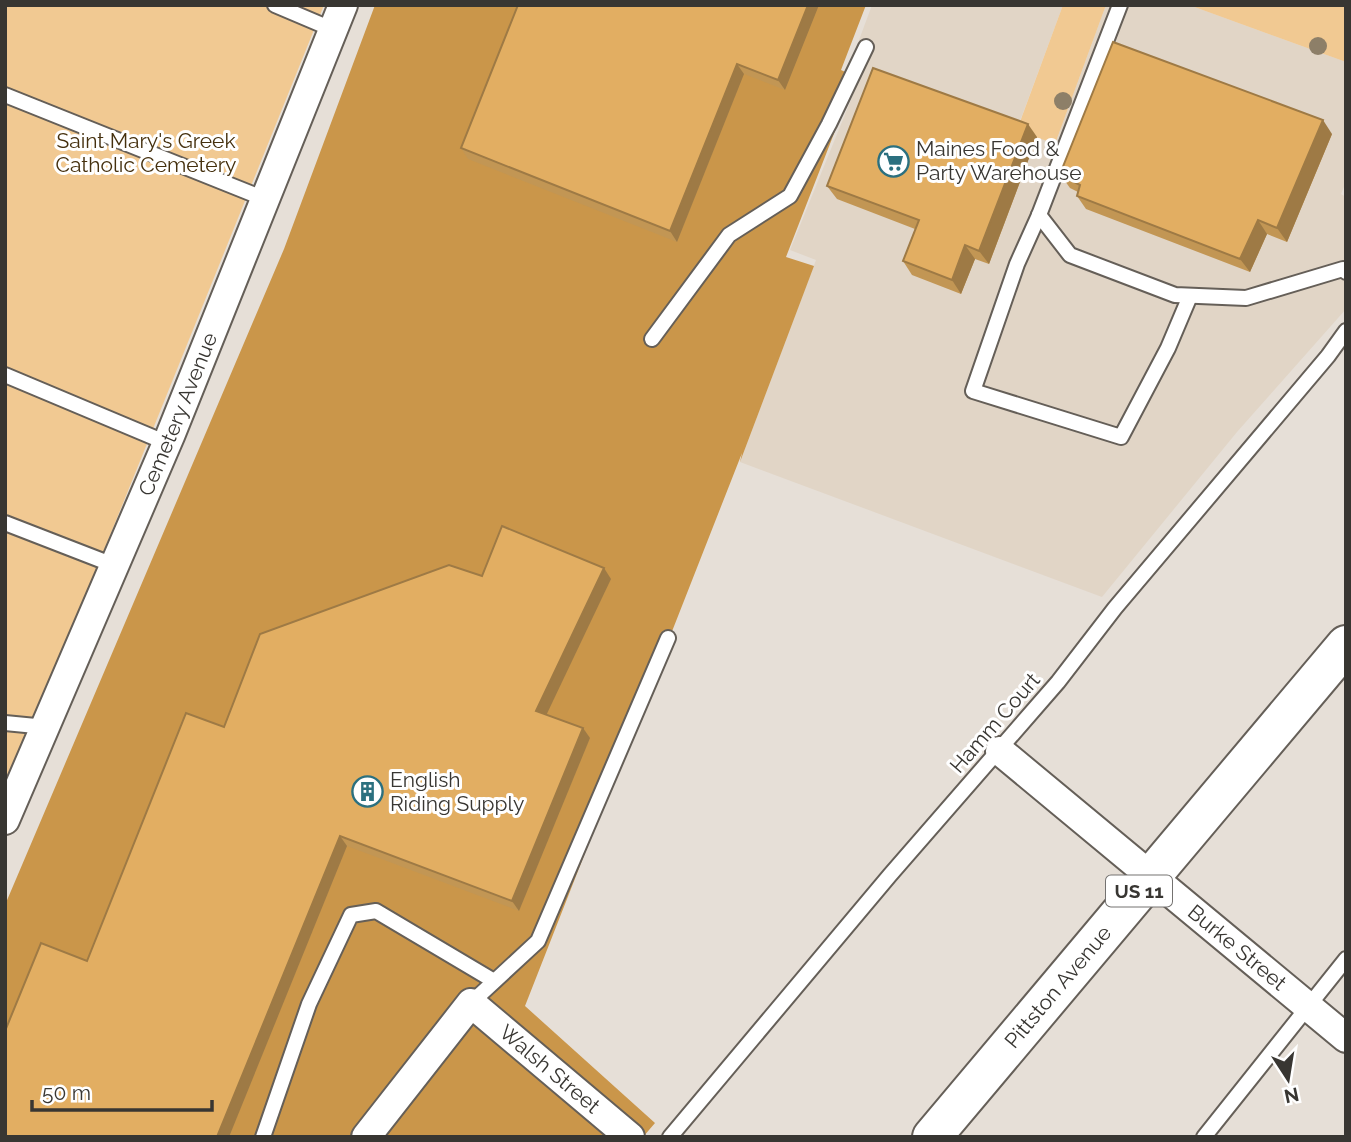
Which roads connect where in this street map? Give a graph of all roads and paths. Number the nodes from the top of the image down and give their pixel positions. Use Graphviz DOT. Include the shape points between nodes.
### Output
graph roads {
  1 [pos="275,5"];
  2 [pos="1120,5"];
  3 [pos="339,18"];
  4 [pos="866,47"];
  5 [pos="5,95"];
  6 [pos="265,199"];
  7 [pos="1039,215"];
  8 [pos="1346,272"];
  9 [pos="1190,296"];
  10 [pos="1346,331"];
  11 [pos="652,339"];
  12 [pos="5,375"];
  13 [pos="167,443"];
  14 [pos="5,523"];
  15 [pos="116,566"];
  16 [pos="668,638"];
  17 [pos="1346,645"];
  18 [pos="5,723"];
  19 [pos="46,727"];
  20 [pos="1000,751"];
  21 [pos="5,820"];
  22 [pos="1151,877"];
  23 [pos="1346,959"];
  24 [pos="494,981"];
  25 [pos="471,1003"];
  26 [pos="1306,1006"];
  27 [pos="1346,1038"];
  28 [pos="263,1137"];
  29 [pos="366,1137"];
  30 [pos="630,1137"];
  31 [pos="670,1137"];
  32 [pos="932,1137"];
  33 [pos="1204,1137"];
  1 -- 3 [label="lane"];
  2 -- 7 [label="lane"];
  3 -- 6 [label="street, Cemetery Avenue"];
  4 -- 11 [label="lane" via="790,196 729,235"];
  5 -- 6 [label="lane"];
  6 -- 13 [label="street, Cemetery Avenue"];
  7 -- 9 [label="lane" via="1070,255 1175,295"];
  7 -- 9 [label="lane" via="973,391 1121,437"];
  8 -- 9 [label="lane" via="1343,269 1246,298"];
  10 -- 20 [label="lane, Hamm Court"];
  12 -- 13 [label="lane"];
  13 -- 15 [label="street, Cemetery Avenue"];
  14 -- 15 [label="lane"];
  15 -- 19 [label="street, Cemetery Avenue"];
  16 -- 24 [label="lane" via="538,941"];
  17 -- 22 [label="main road, Pittston Avenue / US 11"];
  18 -- 19 [label="lane"];
  19 -- 21 [label="street, Cemetery Avenue"];
  20 -- 22 [label="street, Burke Street"];
  20 -- 31 [label="lane, Hamm Court"];
  22 -- 26 [label="street, Burke Street"];
  22 -- 32 [label="main road, Pittston Avenue / US 11"];
  23 -- 26 [label="lane"];
  24 -- 25 [label="lane"];
  24 -- 28 [label="lane" via="376,911 351,915 309,1004"];
  25 -- 29 [label="street"];
  25 -- 30 [label="street, Walsh Street"];
  26 -- 27 [label="street, Burke Street"];
  26 -- 33 [label="lane"];
}
